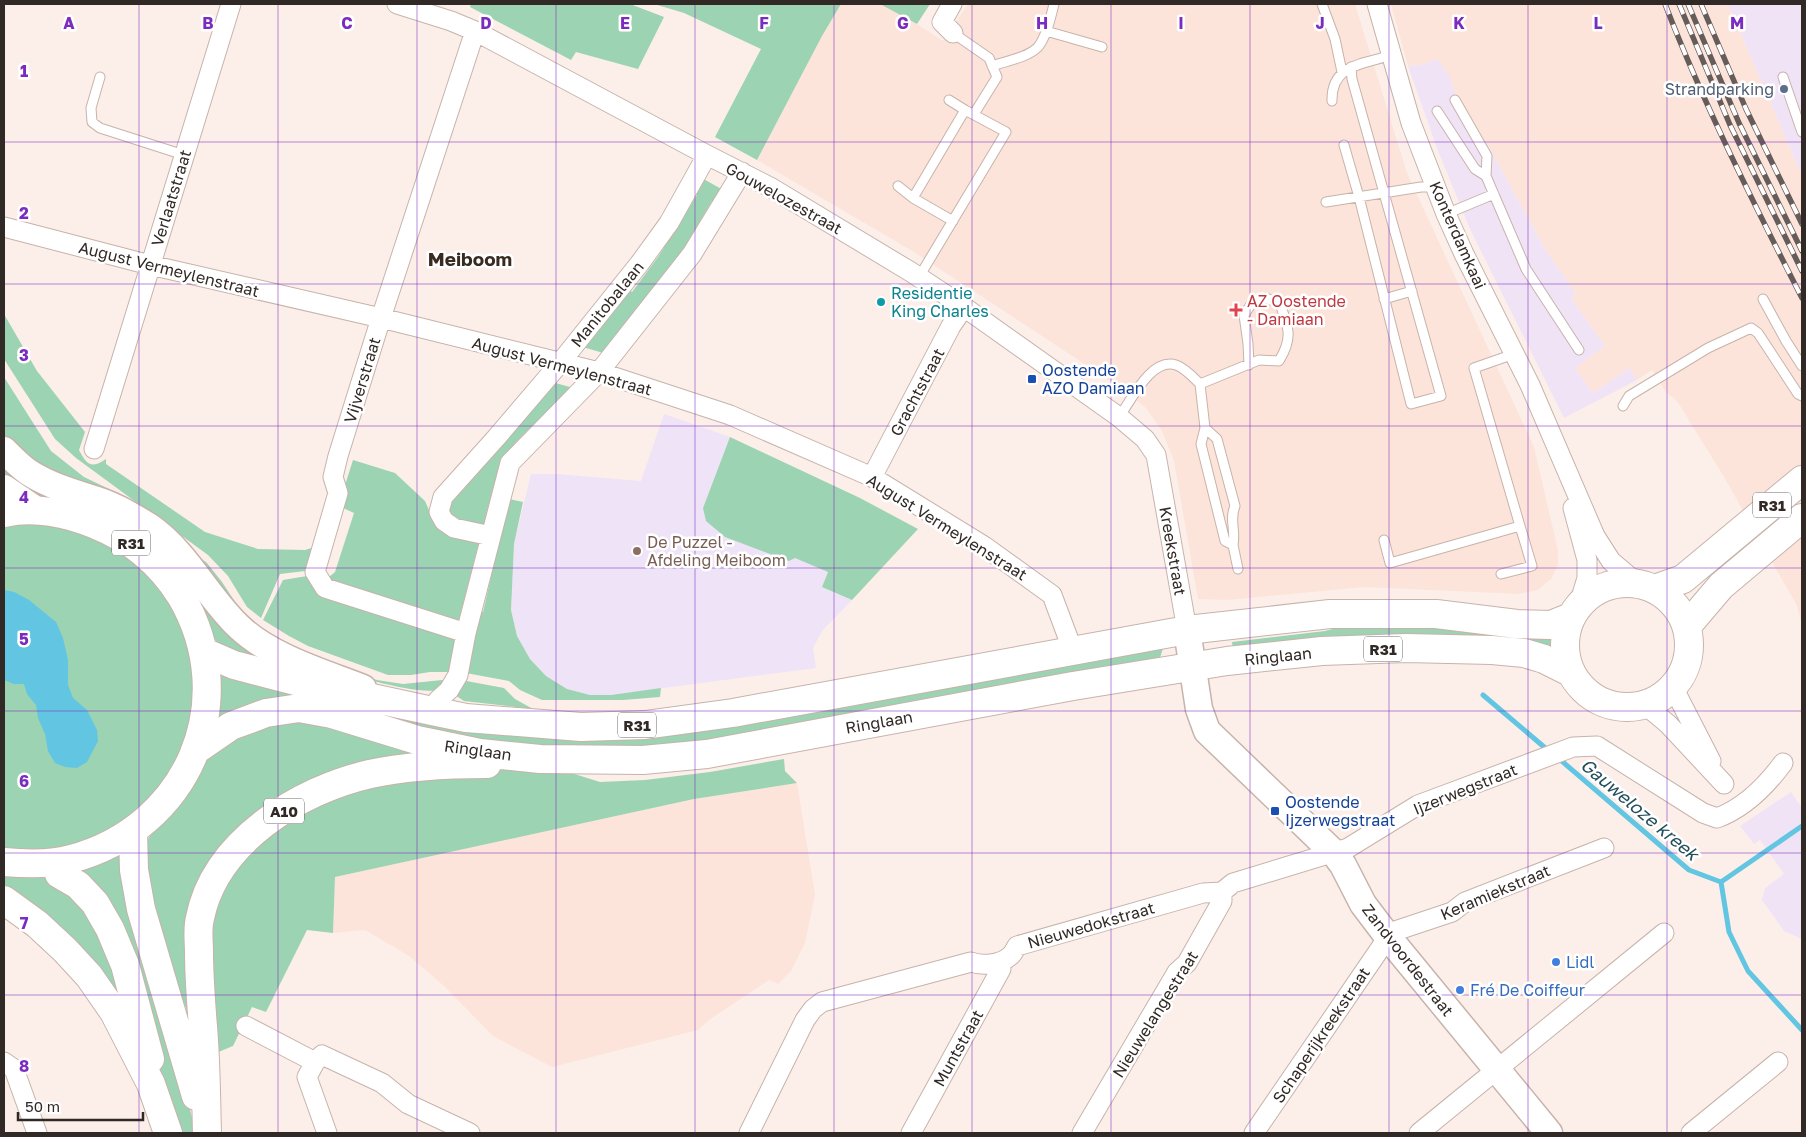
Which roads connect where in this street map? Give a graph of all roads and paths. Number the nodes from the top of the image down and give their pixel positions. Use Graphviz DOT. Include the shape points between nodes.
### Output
graph roads {
  1 [pos="231,4"];
  2 [pos="397,4"];
  3 [pos="952,4"];
  4 [pos="1054,4"];
  5 [pos="1322,4"];
  6 [pos="1377,4"];
  7 [pos="475,31"];
  8 [pos="1046,31"];
  9 [pos="953,33"];
  10 [pos="1102,47"];
  11 [pos="1392,55"];
  12 [pos="992,66"];
  13 [pos="1351,67"];
  14 [pos="1342,72"];
  15 [pos="100,77"];
  16 [pos="1783,78"];
  17 [pos="949,100"];
  18 [pos="1455,100"];
  19 [pos="1332,101"];
  20 [pos="965,110"];
  21 [pos="1437,111"];
  22 [pos="974,114"];
  23 [pos="1802,132"];
  24 [pos="1344,145"];
  25 [pos="184,155"];
  26 [pos="707,155"];
  27 [pos="742,172"];
  28 [pos="1486,176"];
  29 [pos="898,186"];
  30 [pos="1435,187"];
  31 [pos="1383,193"];
  32 [pos="1494,194"];
  33 [pos="1359,197"];
  34 [pos="913,198"];
  35 [pos="1326,202"];
  36 [pos="1446,214"];
  37 [pos="953,221"];
  38 [pos="4,227"];
  39 [pos="150,265"];
  40 [pos="919,277"];
  41 [pos="1412,291"];
  42 [pos="1384,299"];
  43 [pos="1763,299"];
  44 [pos="964,308"];
  45 [pos="381,318"];
  46 [pos="1579,350"];
  47 [pos="1514,354"];
  48 [pos="560,363"];
  49 [pos="1249,364"];
  50 [pos="1802,366"];
  51 [pos="599,372"];
  52 [pos="1200,384"];
  53 [pos="1802,396"];
  54 [pos="1623,406"];
  55 [pos="1120,418"];
  56 [pos="1205,428"];
  57 [pos="1145,439"];
  58 [pos="94,449"];
  59 [pos="4,450"];
  60 [pos="1562,458"];
  61 [pos="872,477"];
  62 [pos="1802,480"];
  63 [pos="4,488"];
  64 [pos="38,511"];
  65 [pos="4,513"];
  66 [pos="1231,515"];
  67 [pos="1219,516"];
  68 [pos="1802,518"];
  69 [pos="1520,526"];
  70 [pos="491,536"];
  71 [pos="1384,540"];
  72 [pos="1233,545"];
  73 [pos="1238,569"];
  74 [pos="1501,574"];
  75 [pos="1646,587"];
  76 [pos="1574,613"];
  77 [pos="1687,626"];
  78 [pos="1187,630"];
  79 [pos="466,633"];
  80 [pos="1073,651"];
  81 [pos="204,652"];
  82 [pos="1192,667"];
  83 [pos="1570,672"];
  84 [pos="1673,687"];
  85 [pos="395,703"];
  86 [pos="1645,705"];
  87 [pos="432,712"];
  88 [pos="196,750"];
  89 [pos="540,759"];
  90 [pos="1783,763"];
  91 [pos="133,832"];
  92 [pos="1604,848"];
  93 [pos="1334,853"];
  94 [pos="4,862"];
  95 [pos="47,869"];
  96 [pos="1222,892"];
  97 [pos="4,900"];
  98 [pos="1664,933"];
  99 [pos="1388,937"];
  100 [pos="999,962"];
  101 [pos="246,1026"];
  102 [pos="4,1062"];
  103 [pos="315,1062"];
  104 [pos="1778,1062"];
  105 [pos="1496,1070"];
  106 [pos="151,1084"];
  107 [pos="37,1133"];
  108 [pos="168,1133"];
  109 [pos="207,1133"];
  110 [pos="327,1133"];
  111 [pos="470,1133"];
  112 [pos="749,1133"];
  113 [pos="911,1133"];
  114 [pos="1082,1133"];
  115 [pos="1254,1133"];
  116 [pos="1419,1133"];
  117 [pos="1549,1133"];
  118 [pos="1691,1133"];
  1 -- 25 [label="street, Verlaatstraat"];
  2 -- 7 [label="street, Gouwelozestraat"];
  3 -- 9 [label="street" via="942,22"];
  4 -- 8 [label="lane"];
  5 -- 14 [label="lane" via="1335,39"];
  6 -- 11 [label="street, Konterdamkaai"];
  7 -- 26 [label="street, Gouwelozestraat"];
  7 -- 45 [label="street, Vijverstraat"];
  8 -- 10 [label="lane"];
  8 -- 12 [label="lane" via="1037,48"];
  9 -- 12 [label="lane" via="989,58"];
  11 -- 13 [label="lane"];
  11 -- 30 [label="street, Konterdamkaai" via="1411,123"];
  12 -- 22 [label="lane" via="997,78"];
  13 -- 14 [label="lane"];
  13 -- 31 [label="lane"];
  14 -- 19 [label="lane" via="1333,85"];
  15 -- 25 [label="lane" via="91,108 92,122 108,131"];
  16 -- 23 [label="lane"];
  17 -- 20 [label="lane"];
  18 -- 28 [label="lane" via="1487,156"];
  20 -- 22 [label="lane"];
  20 -- 34 [label="lane"];
  21 -- 28 [label="lane" via="1475,169"];
  22 -- 37 [label="lane" via="1006,132"];
  24 -- 33 [label="lane"];
  25 -- 39 [label="street, Verlaatstraat"];
  26 -- 27 [label="street, Gouwelozestraat"];
  26 -- 48 [label="street, Manitobalaan" via="663,231"];
  27 -- 40 [label="street, Gouwelozestraat"];
  27 -- 51 [label="street" via="692,254"];
  28 -- 32 [label="lane"];
  29 -- 34 [label="lane"];
  30 -- 31 [label="lane"];
  30 -- 36 [label="street, Konterdamkaai"];
  31 -- 33 [label="lane"];
  31 -- 41 [label="lane"];
  32 -- 36 [label="lane"];
  32 -- 46 [label="lane" via="1526,269"];
  33 -- 35 [label="lane"];
  33 -- 42 [label="lane"];
  34 -- 37 [label="lane"];
  36 -- 47 [label="street, Konterdamkaai"];
  37 -- 40 [label="lane"];
  38 -- 39 [label="street, August Vermeylenstraat"];
  39 -- 45 [label="street, August Vermeylenstraat"];
  39 -- 58 [label="street, Verlaatstraat"];
  40 -- 44 [label="street, Gouwelozestraat"];
  41 -- 42 [label="lane"];
  41 -- 42 [label="lane" via="1441,396 1411,404"];
  43 -- 50 [label="lane"];
  44 -- 55 [label="street, Gouwelozestraat"];
  44 -- 61 [label="street, Grachtstraat" via="951,326"];
  45 -- 48 [label="street, August Vermeylenstraat"];
  45 -- 79 [label="street, Vijverstraat" via="333,477 338,492 315,572 326,588"];
  47 -- 60 [label="street, Konterdamkaai"];
  47 -- 69 [label="lane" via="1474,368"];
  48 -- 51 [label="street, August Vermeylenstraat"];
  48 -- 70 [label="street, Manitobalaan" via="443,497 439,512 444,521 454,528"];
  49 -- 49 [label="lane" via="1259,360 1278,361 1286,348 1289,329 1280,304 1266,298 1252,302 1244,315"];
  49 -- 52 [label="lane"];
  51 -- 61 [label="street, August Vermeylenstraat" via="730,415"];
  51 -- 70 [label="street" via="510,463"];
  52 -- 55 [label="lane" via="1176,365 1163,364 1144,381"];
  52 -- 56 [label="lane"];
  53 -- 54 [label="lane" via="1751,328 1695,355 1629,396"];
  55 -- 57 [label="street, Gouwelozestraat"];
  56 -- 66 [label="lane" via="1217,439 1235,506"];
  56 -- 67 [label="lane" via="1201,444"];
  57 -- 78 [label="street, Kreekstraat" via="1156,455"];
  59 -- 85 [label="main road" via="32,474 105,503 151,528 171,545 238,626 267,647"];
  60 -- 75 [label="street, Konterdamkaai" via="1595,536 1611,561"];
  60 -- 76 [label="street, Konterdamkaai" via="1587,560 1587,578"];
  61 -- 80 [label="street, August Vermeylenstraat" via="984,546 1052,595"];
  62 -- 75 [label="main road, R31" via="1683,579"];
  63 -- 64 [label="main road"];
  64 -- 65 [label="main road, R31"];
  64 -- 81 [label="main road, R31" via="77,517 113,531 145,553 172,582 192,615"];
  66 -- 67 [label="lane"];
  66 -- 72 [label="lane" via="1235,534"];
  67 -- 72 [label="lane" via="1225,541"];
  68 -- 77 [label="main road, R31" via="1720,586"];
  69 -- 71 [label="lane" via="1390,563"];
  69 -- 74 [label="lane" via="1532,566"];
  70 -- 79 [label="street"];
  72 -- 73 [label="lane"];
  75 -- 76 [label="main road, R31" via="1622,582 1605,587 1590,596"];
  75 -- 77 [label="main road, R31" via="1670,598"];
  76 -- 78 [label="main road, Ringlaan / R31" via="1551,625 1436,614 1330,614"];
  76 -- 83 [label="main road" via="1566,634"];
  77 -- 84 [label="main road, R31" via="1690,648 1685,668"];
  78 -- 80 [label="main road, Ringlaan / R31"];
  78 -- 82 [label="main road, Kreekstraat"];
  79 -- 87 [label="street" via="458,676"];
  80 -- 87 [label="main road, Ringlaan / R31" via="733,713 645,725 582,728 474,719"];
  81 -- 85 [label="main road, Ringlaan / R31" via="243,667"];
  81 -- 88 [label="main road, R31" via="205,718"];
  82 -- 83 [label="main road, Ringlaan / R31" via="1322,651 1425,649 1524,653"];
  82 -- 89 [label="main road, Ringlaan / R31" via="707,754 643,760"];
  82 -- 93 [label="main road, Zandvoordestraat" via="1199,709 1207,731"];
  83 -- 86 [label="main road, R31" via="1583,689 1601,702 1616,706"];
  84 -- 86 [label="main road, R31" via="1654,703"];
  84 -- 86 [label="street" via="1724,784 1668,724"];
  85 -- 87 [label="main road, Ringlaan / R31"];
  88 -- 89 [label="main road, Ringlaan / R31" via="231,726 266,713 299,708 332,714 417,740 480,753"];
  88 -- 91 [label="main road, R31" via="181,781 159,809"];
  89 -- 109 [label="main road, A10" via="523,764 400,769 342,782 278,814 236,847 215,877 199,920"];
  90 -- 93 [label="street, Ijzerwegstraat" via="1751,798 1717,818 1703,813 1596,746 1573,747 1418,805 1348,848"];
  91 -- 95 [label="main road, R31" via="103,849"];
  91 -- 109 [label="main road, A10" via="134,870 141,909"];
  92 -- 99 [label="street, Keramiekstraat" via="1465,902 1452,912"];
  93 -- 96 [label="street, Nieuwedokstraat" via="1233,883"];
  93 -- 99 [label="main road, Zandvoordestraat" via="1344,865 1363,904"];
  94 -- 95 [label="main road, R31"];
  95 -- 106 [label="main road" via="78,885 95,903 110,930 125,965 149,1057"];
  96 -- 100 [label="street, Nieuwedokstraat" via="1204,893 1018,946 1010,957"];
  96 -- 114 [label="street, Nieuwelangestraat" via="1222,901 1187,963 1177,972"];
  97 -- 106 [label="main road" via="37,924 89,976 114,1012"];
  98 -- 105 [label="street"];
  99 -- 105 [label="main road, Zandvoordestraat"];
  99 -- 115 [label="street, Schaperijkreekstraat"];
  100 -- 112 [label="street" via="980,966 971,962 822,1002 805,1020"];
  100 -- 113 [label="street, Muntstraat" via="1001,969"];
  101 -- 103 [label="street"];
  102 -- 107 [label="street" via="14,1069"];
  103 -- 110 [label="street" via="307,1077"];
  103 -- 111 [label="street" via="322,1055 382,1083 408,1104"];
  104 -- 118 [label="street"];
  105 -- 116 [label="street"];
  105 -- 117 [label="main road, Zandvoordestraat"];
  106 -- 108 [label="main road"];
}
